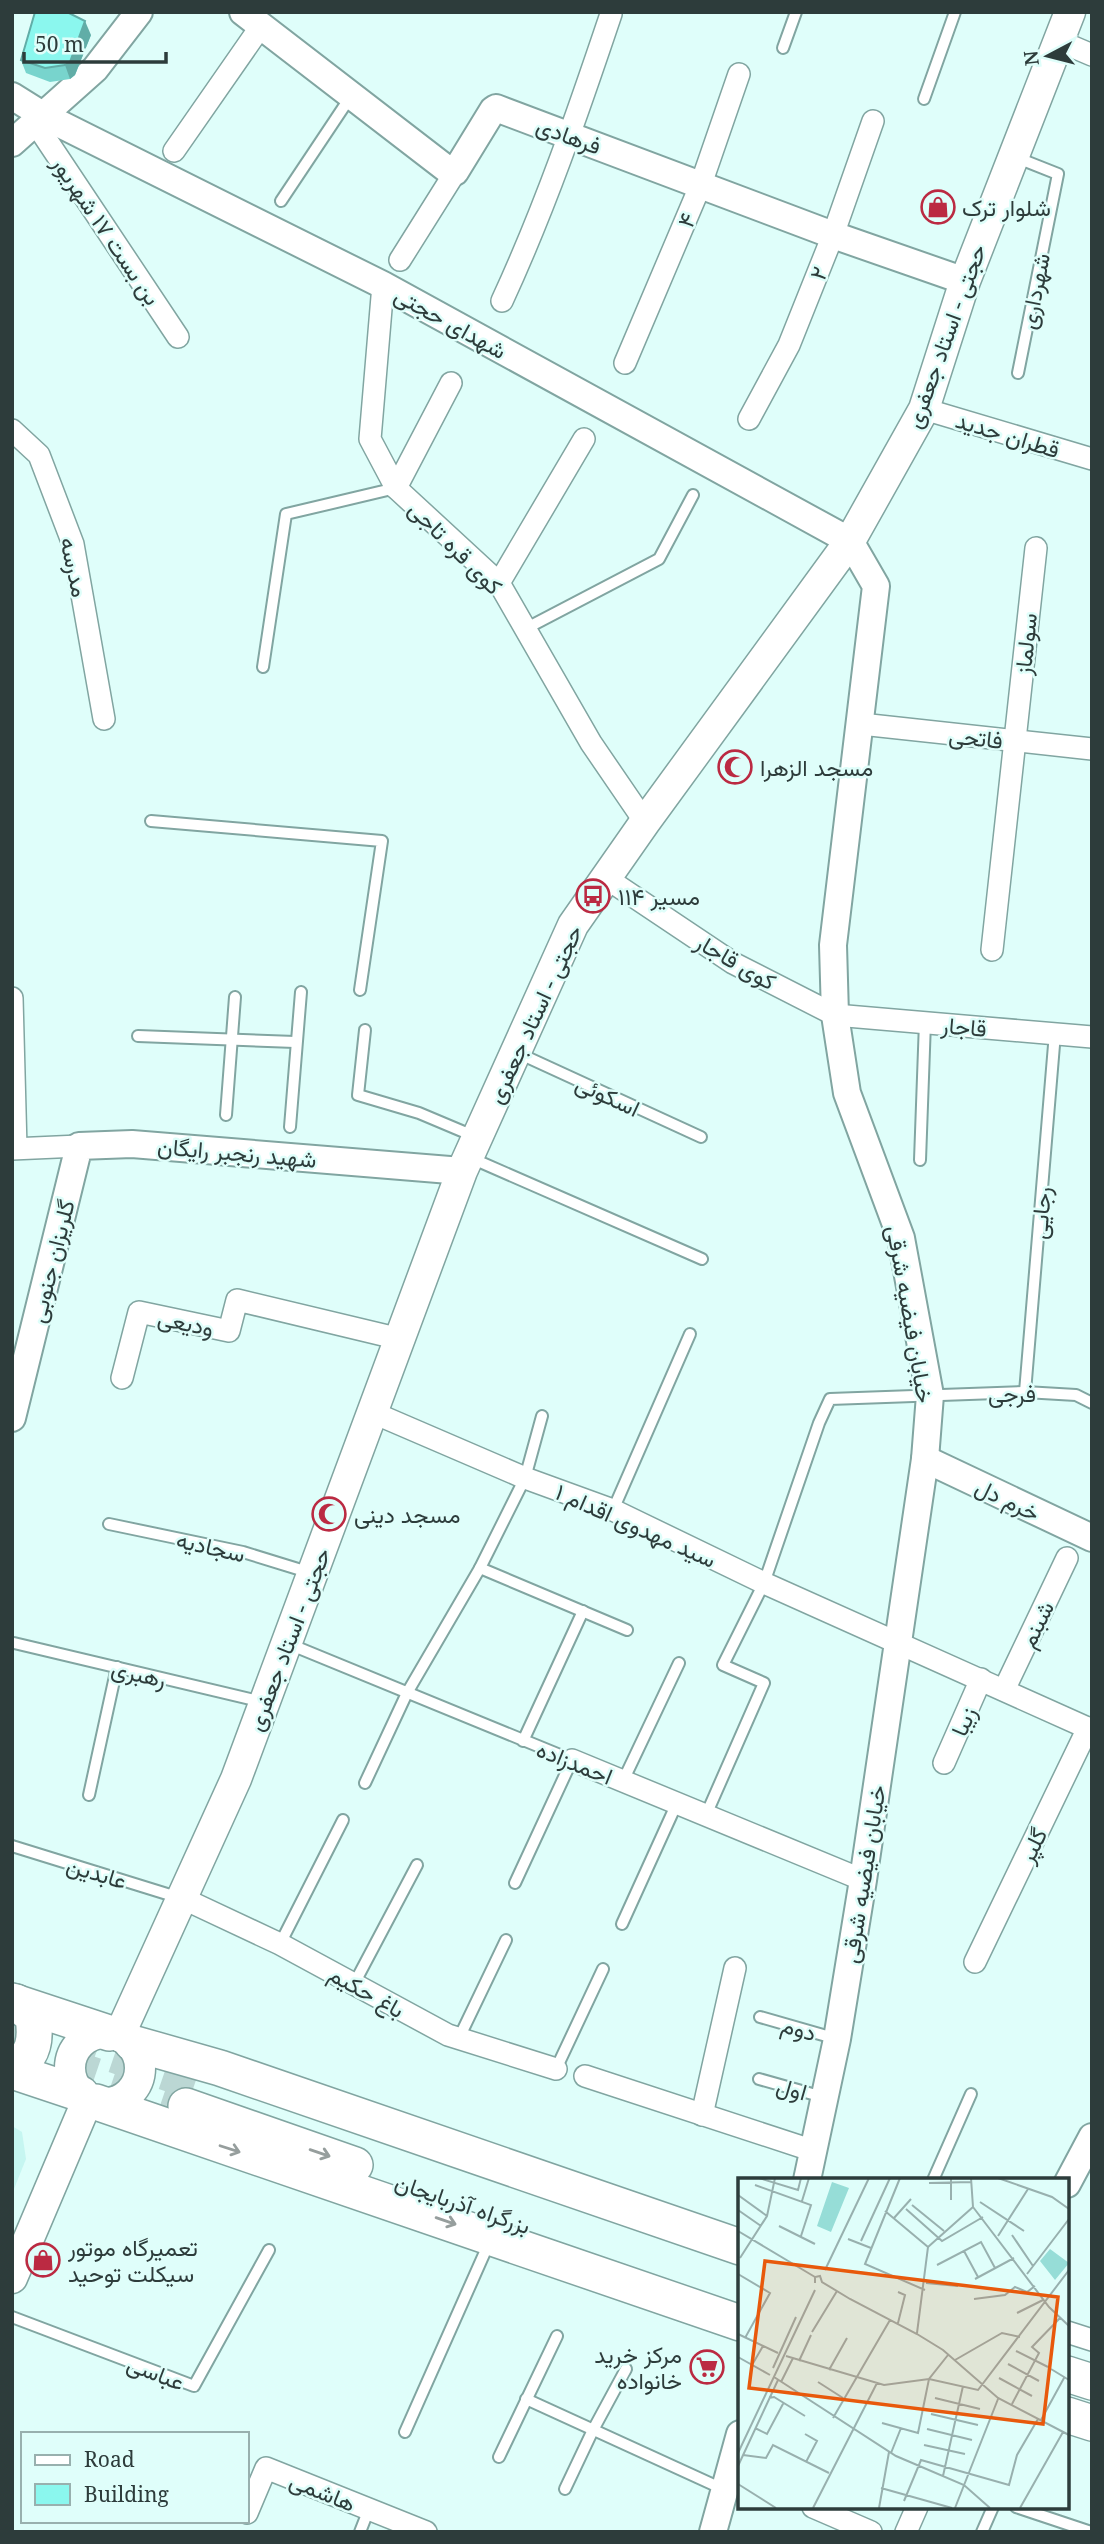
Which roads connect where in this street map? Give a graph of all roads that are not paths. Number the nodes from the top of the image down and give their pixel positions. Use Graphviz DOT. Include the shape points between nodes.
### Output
graph roads {
  1 [pos="139,12"];
  2 [pos="796,12"];
  3 [pos="955,12"];
  4 [pos="611,14"];
  5 [pos="252,19"];
  6 [pos="1063,21"];
  7 [pos="783,48"];
  8 [pos="1092,55"];
  9 [pos="739,75"];
  10 [pos="352,94"];
  11 [pos="12,96"];
  12 [pos="924,99"];
  13 [pos="40,120"];
  14 [pos="873,121"];
  15 [pos="570,136"];
  16 [pos="12,143"];
  17 [pos="174,151"];
  18 [pos="1014,157"];
  19 [pos="454,174"];
  20 [pos="701,184"];
  21 [pos="281,201"];
  22 [pos="833,235"];
  23 [pos="400,260"];
  24 [pos="965,281"];
  25 [pos="383,285"];
  26 [pos="502,301"];
  27 [pos="178,337"];
  28 [pos="625,363"];
  29 [pos="1018,373"];
  30 [pos="452,383"];
  31 [pos="924,409"];
  32 [pos="749,419"];
  33 [pos="12,429"];
  34 [pos="584,439"];
  35 [pos="1092,459"];
  36 [pos="396,488"];
  37 [pos="693,495"];
  38 [pos="850,541"];
  39 [pos="1036,548"];
  40 [pos="499,583"];
  41 [pos="525,629"];
  42 [pos="263,667"];
  43 [pos="104,719"];
  44 [pos="861,724"];
  45 [pos="1014,741"];
  46 [pos="1092,749"];
  47 [pos="151,821"];
  48 [pos="645,822"];
  49 [pos="606,878"];
  50 [pos="992,950"];
  51 [pos="360,990"];
  52 [pos="301,992"];
  53 [pos="235,996"];
  54 [pos="12,998"];
  55 [pos="835,1015"];
  56 [pos="925,1023"];
  57 [pos="365,1030"];
  58 [pos="1055,1033"];
  59 [pos="138,1036"];
  60 [pos="1092,1037"];
  61 [pos="233,1039"];
  62 [pos="295,1042"];
  63 [pos="516,1052"];
  64 [pos="226,1115"];
  65 [pos="290,1127"];
  66 [pos="701,1137"];
  67 [pos="79,1146"];
  68 [pos="14,1148"];
  69 [pos="469,1155"];
  70 [pos="920,1160"];
  71 [pos="702,1259"];
  72 [pos="690,1334"];
  73 [pos="400,1339"];
  74 [pos="122,1378"];
  75 [pos="1025,1392"];
  76 [pos="930,1395"];
  77 [pos="1092,1403"];
  78 [pos="374,1413"];
  79 [pos="542,1416"];
  80 [pos="12,1418"];
  81 [pos="925,1459"];
  82 [pos="524,1478"];
  83 [pos="613,1510"];
  84 [pos="110,1524"];
  85 [pos="1092,1538"];
  86 [pos="1067,1558"];
  87 [pos="480,1567"];
  88 [pos="312,1574"];
  89 [pos="764,1583"];
  90 [pos="583,1611"];
  91 [pos="627,1630"];
  92 [pos="897,1640"];
  93 [pos="14,1643"];
  94 [pos="286,1643"];
  95 [pos="679,1663"];
  96 [pos="117,1667"];
  97 [pos="981,1679"];
  98 [pos="1004,1690"];
  99 [pos="407,1693"];
  100 [pos="264,1702"];
  101 [pos="1090,1729"];
  102 [pos="523,1741"];
  103 [pos="572,1760"];
  104 [pos="944,1763"];
  105 [pos="622,1781"];
  106 [pos="365,1783"];
  107 [pos="89,1795"];
  108 [pos="677,1803"];
  109 [pos="706,1815"];
  110 [pos="343,1820"];
  111 [pos="12,1846"];
  112 [pos="417,1865"];
  113 [pos="863,1880"];
  114 [pos="515,1883"];
  115 [pos="183,1898"];
  116 [pos="622,1924"];
  117 [pos="506,1940"];
  118 [pos="280,1944"];
  119 [pos="975,1962"];
  120 [pos="736,1968"];
  121 [pos="603,1969"];
  122 [pos="354,1984"];
  123 [pos="14,2011"];
  124 [pos="760,2017"];
  125 [pos="120,2037"];
  126 [pos="459,2038"];
  127 [pos="837,2039"];
  128 [pos="12,2069"];
  129 [pos="556,2069"];
  130 [pos="584,2076"];
  131 [pos="759,2079"];
  132 [pos="971,2094"];
  133 [pos="88,2098"];
  134 [pos="825,2098"];
  135 [pos="199,2099"];
  136 [pos="702,2115"];
  137 [pos="1092,2137"];
  138 [pos="814,2151"];
  139 [pos="807,2178"];
  140 [pos="934,2178"];
  141 [pos="1069,2180"];
  142 [pos="492,2237"];
  143 [pos="738,2246"];
  144 [pos="269,2250"];
  145 [pos="738,2264"];
  146 [pos="12,2278"];
  147 [pos="738,2298"];
  148 [pos="12,2317"];
  149 [pos="738,2322"];
  150 [pos="1069,2333"];
  151 [pos="557,2336"];
  152 [pos="1092,2340"];
  153 [pos="626,2369"];
  154 [pos="1069,2375"];
  155 [pos="1092,2382"];
  156 [pos="526,2399"];
  157 [pos="1069,2416"];
  158 [pos="1092,2423"];
  159 [pos="593,2430"];
  160 [pos="405,2432"];
  161 [pos="738,2444"];
  162 [pos="499,2457"];
  163 [pos="731,2479"];
  164 [pos="565,2488"];
  165 [pos="369,2509"];
  166 [pos="818,2509"];
  167 [pos="916,2509"];
  168 [pos="992,2509"];
  169 [pos="1022,2509"];
  170 [pos="248,2511"];
  171 [pos="360,2532"];
  172 [pos="426,2532"];
  173 [pos="713,2532"];
  174 [pos="871,2532"];
  175 [pos="906,2532"];
  176 [pos="982,2532"];
  177 [pos="1091,2532"];
  1 -- 13 [label="street" via="95,69"];
  2 -- 7 [label="lane"];
  3 -- 12 [label="lane"];
  4 -- 15 [label="street"];
  5 -- 10 [label="street"];
  5 -- 17 [label="street"];
  6 -- 8 [label="street"];
  6 -- 18 [label="main road, حجتی - استاد جعفری"];
  9 -- 20 [label="street, ۴"];
  10 -- 19 [label="street"];
  10 -- 21 [label="lane"];
  11 -- 13 [label="street, شهدای حجتی"];
  13 -- 16 [label="street"];
  13 -- 25 [label="street, شهدای حجتی"];
  13 -- 27 [label="street, بن بست ۱۷ شهریور"];
  14 -- 22 [label="street, ۲"];
  15 -- 19 [label="street, فرهادی" via="494,108"];
  15 -- 20 [label="street, فرهادی"];
  15 -- 26 [label="street"];
  18 -- 24 [label="main road, حجتی - استاد جعفری"];
  18 -- 29 [label="lane, شهرداری" via="1058,174"];
  19 -- 23 [label="street"];
  20 -- 22 [label="street, فرهادی"];
  20 -- 28 [label="street, ۴"];
  22 -- 24 [label="street, فرهادی"];
  22 -- 32 [label="street, ۲" via="789,345"];
  24 -- 31 [label="main road, حجتی - استاد جعفری"];
  25 -- 36 [label="street, کوی قره تاجی" via="370,439"];
  25 -- 38 [label="street, شهدای حجتی"];
  30 -- 36 [label="street"];
  31 -- 35 [label="street, قطران جدید"];
  31 -- 38 [label="main road, حجتی - استاد جعفری"];
  33 -- 43 [label="street, مدرسه" via="39,455 74,544"];
  34 -- 40 [label="street"];
  36 -- 40 [label="street, کوی قره تاجی"];
  36 -- 42 [label="lane" via="286,514"];
  37 -- 41 [label="lane" via="659,559"];
  38 -- 44 [label="street, خیابان فیضیه شرقی" via="876,586"];
  38 -- 48 [label="main road, حجتی - استاد جعفری"];
  39 -- 45 [label="street, سولماز"];
  40 -- 41 [label="street, کوی قره تاجی"];
  41 -- 48 [label="street, کوی قره تاجی" via="591,743"];
  44 -- 45 [label="street, فاتحی"];
  44 -- 55 [label="street, خیابان فیضیه شرقی" via="833,945"];
  45 -- 46 [label="street, فاتحی"];
  45 -- 50 [label="street, سولماز"];
  47 -- 51 [label="lane" via="382,841"];
  48 -- 49 [label="main road, حجتی - استاد جعفری"];
  49 -- 55 [label="street, کوی قاجار" via="733,963"];
  49 -- 63 [label="main road, حجتی - استاد جعفری" via="572,925"];
  52 -- 62 [label="lane"];
  53 -- 61 [label="lane"];
  54 -- 68 [label="street"];
  55 -- 56 [label="street, قاجار"];
  55 -- 76 [label="street, خیابان فیضیه شرقی" via="847,1093 901,1238"];
  56 -- 58 [label="street, قاجار"];
  56 -- 70 [label="lane"];
  57 -- 69 [label="lane" via="358,1095 419,1113"];
  58 -- 60 [label="street, قاجار"];
  58 -- 75 [label="lane, رجایی"];
  59 -- 61 [label="lane"];
  61 -- 62 [label="lane"];
  61 -- 64 [label="lane"];
  62 -- 65 [label="lane"];
  63 -- 66 [label="lane, اسکوئی"];
  63 -- 69 [label="main road, حجتی - استاد جعفری"];
  67 -- 68 [label="street, شهید رنجبر رایگان"];
  67 -- 69 [label="street, شهید رنجبر رایگان"];
  67 -- 80 [label="street, گلریزان جنوبی"];
  69 -- 71 [label="lane"];
  69 -- 73 [label="main road, حجتی - استاد جعفری"];
  72 -- 83 [label="lane"];
  73 -- 74 [label="street, ودیعی" via="237,1300 229,1331 139,1312"];
  73 -- 78 [label="main road, حجتی - استاد جعفری"];
  75 -- 76 [label="lane, فرجی"];
  75 -- 77 [label="lane, فرجی" via="1076,1395"];
  76 -- 81 [label="street, خیابان فیضیه شرقی"];
  76 -- 89 [label="lane, فرجی" via="830,1399"];
  78 -- 82 [label="street, سید مهدوی اقدام ۱"];
  78 -- 88 [label="main road, حجتی - استاد جعفری"];
  79 -- 82 [label="lane"];
  81 -- 85 [label="street, خرم دل"];
  81 -- 92 [label="street, خیابان فیضیه شرقی"];
  82 -- 83 [label="street, سید مهدوی اقدام ۱"];
  82 -- 87 [label="lane"];
  83 -- 89 [label="street, سید مهدوی اقدام ۱"];
  84 -- 88 [label="lane, سجادیه" via="243,1552"];
  86 -- 98 [label="street, شبنم"];
  87 -- 90 [label="lane"];
  87 -- 99 [label="lane"];
  88 -- 94 [label="main road, حجتی - استاد جعفری"];
  89 -- 92 [label="street, سید مهدوی اقدام ۱"];
  89 -- 109 [label="lane" via="723,1665 764,1683"];
  90 -- 91 [label="lane"];
  90 -- 102 [label="lane"];
  92 -- 97 [label="street, سید مهدوی اقدام ۱"];
  92 -- 113 [label="street, خیابان فیضیه شرقی"];
  93 -- 96 [label="lane, رهبری"];
  94 -- 99 [label="lane, احمدزاده"];
  94 -- 100 [label="main road, حجتی - استاد جعفری"];
  95 -- 105 [label="lane"];
  96 -- 100 [label="lane, رهبری"];
  96 -- 107 [label="lane"];
  97 -- 98 [label="street, سید مهدوی اقدام ۱"];
  97 -- 104 [label="street, زیبا"];
  98 -- 101 [label="street, سید مهدوی اقدام ۱"];
  99 -- 102 [label="lane, احمدزاده"];
  99 -- 106 [label="lane"];
  100 -- 115 [label="main road, حجتی - استاد جعفری" via="236,1779"];
  101 -- 119 [label="street, گلپر"];
  102 -- 103 [label="lane, احمدزاده"];
  103 -- 105 [label="street, احمدزاده"];
  103 -- 114 [label="lane"];
  105 -- 108 [label="street, احمدزاده"];
  108 -- 109 [label="street, احمدزاده"];
  108 -- 116 [label="lane"];
  109 -- 113 [label="street, احمدزاده"];
  110 -- 118 [label="lane"];
  111 -- 115 [label="lane, عابدین"];
  112 -- 122 [label="lane"];
  113 -- 127 [label="street, خیابان فیضیه شرقی"];
  115 -- 118 [label="street, باغ حکیم"];
  115 -- 125 [label="main road, حجتی - استاد جعفری"];
  117 -- 126 [label="lane"];
  118 -- 122 [label="street, باغ حکیم"];
  120 -- 136 [label="street"];
  121 -- 129 [label="lane"];
  122 -- 126 [label="street, باغ حکیم"];
  123 -- 125 [label="highway"];
  123 -- 128 [label="highway" via="33,2017 36,2038 27,2058"];
  124 -- 127 [label="lane, دوم"];
  125 -- 133 [label="main road" via="88,2038 73,2053 74,2085"];
  125 -- 133 [label="main road" via="139,2057 135,2087 125,2098 111,2103"];
  125 -- 135 [label="highway"];
  126 -- 129 [label="street, باغ حکیم"];
  127 -- 134 [label="street, خیابان فیضیه شرقی"];
  128 -- 133 [label="highway"];
  130 -- 136 [label="street"];
  131 -- 134 [label="lane, اول"];
  132 -- 140 [label="lane"];
  133 -- 135 [label="highway"];
  133 -- 146 [label="main road"];
  134 -- 138 [label="street, خیابان فیضیه شرقی"];
  135 -- 142 [label="highway, one-way"];
  135 -- 143 [label="highway"];
  135 -- 145 [label="highway, بزرگراه آذربایجان"];
  135 -- 147 [label="highway, بزرگراه آذربایجان, one-way"];
  136 -- 138 [label="street"];
  137 -- 141 [label="street"];
  138 -- 139 [label="street, خیابان فیضیه شرقی"];
  142 -- 149 [label="highway"];
  142 -- 160 [label="lane"];
  144 -- 148 [label="lane, عباسی" via="194,2386"];
  150 -- 152 [label="street"];
  151 -- 156 [label="lane"];
  153 -- 159 [label="lane"];
  154 -- 155 [label="highway"];
  156 -- 159 [label="lane"];
  156 -- 162 [label="lane"];
  157 -- 158 [label="highway"];
  159 -- 163 [label="lane"];
  159 -- 164 [label="lane"];
  161 -- 163 [label="street"];
  163 -- 173 [label="street"];
  165 -- 170 [label="street, هاشمی" via="266,2468"];
  165 -- 171 [label="lane"];
  165 -- 172 [label="street, هاشمی"];
  166 -- 174 [label="street"];
  167 -- 175 [label="street"];
  168 -- 176 [label="lane"];
  169 -- 177 [label="lane"];
}
